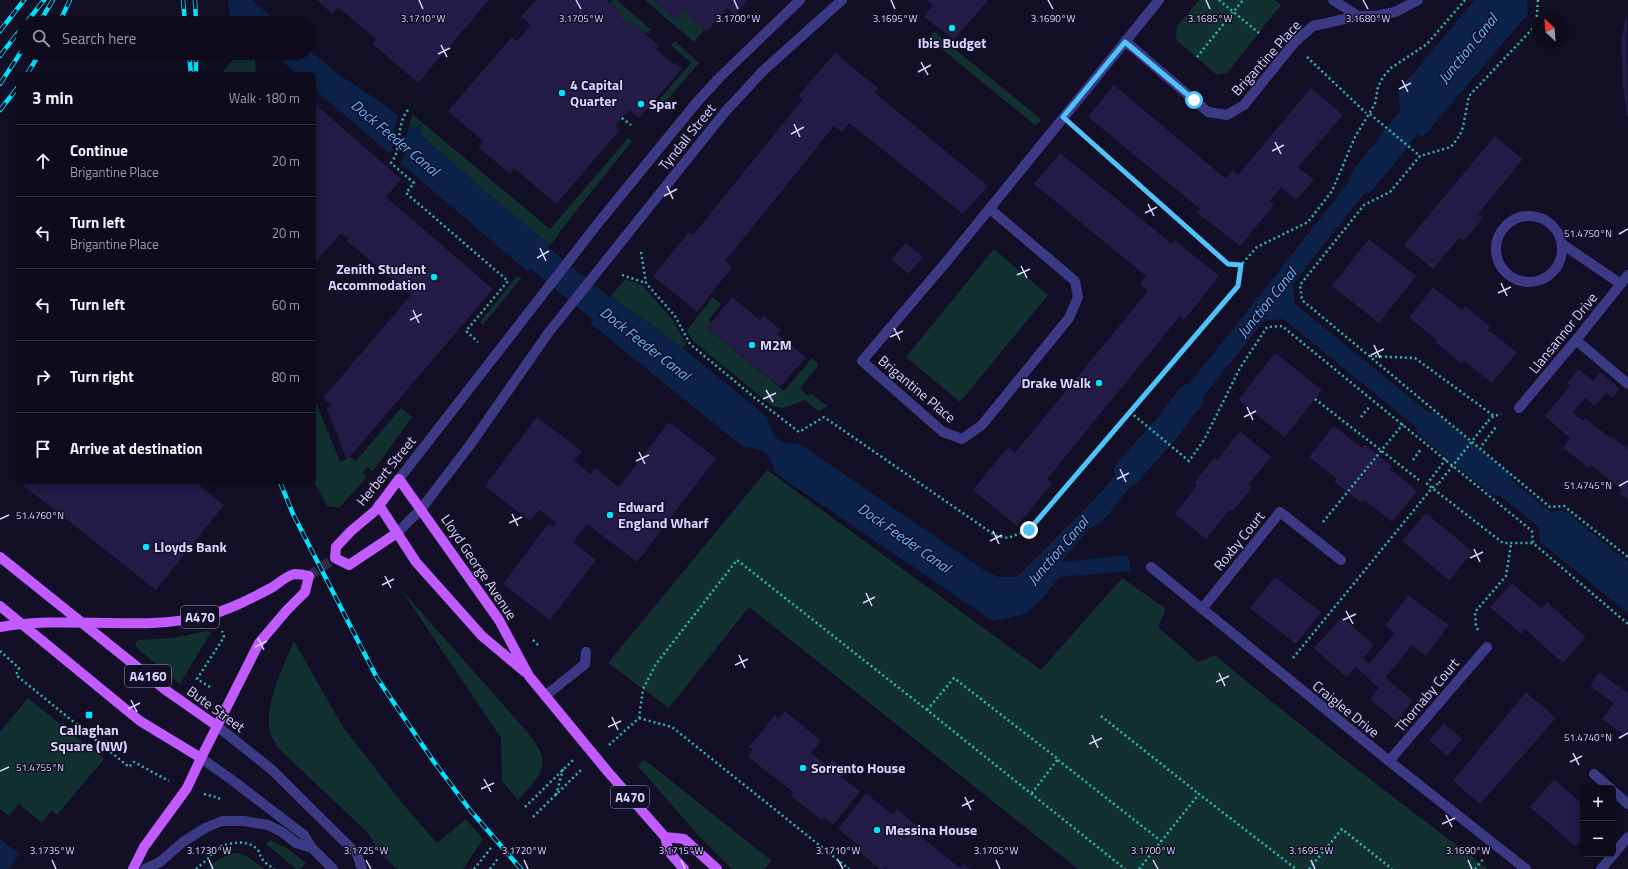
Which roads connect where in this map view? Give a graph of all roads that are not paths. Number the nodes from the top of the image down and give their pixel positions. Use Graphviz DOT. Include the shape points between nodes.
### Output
graph roads {
  1 [pos="800,0"];
  2 [pos="842,0"];
  3 [pos="1158,0"];
  4 [pos="1333,0"];
  5 [pos="1418,0"];
  6 [pos="1358,16"];
  7 [pos="1125,42"];
  8 [pos="990,208"];
  9 [pos="1562,244"];
  10 [pos="1628,276"];
  11 [pos="1620,284"];
  12 [pos="547,288"];
  13 [pos="569,306"];
  14 [pos="1576,340"];
  15 [pos="1628,384"];
  16 [pos="1519,408"];
  17 [pos="399,479"];
  18 [pos="379,505"];
  19 [pos="421,510"];
  20 [pos="397,533"];
  21 [pos="0,556"];
  22 [pos="1341,560"];
  23 [pos="1151,568"];
  24 [pos="0,606"];
  25 [pos="1202,610"];
  26 [pos="80,622"];
  27 [pos="21,623"];
  28 [pos="0,626"];
  29 [pos="1486,647"];
  30 [pos="586,652"];
  31 [pos="529,676"];
  32 [pos="545,696"];
  33 [pos="217,726"];
  34 [pos="201,758"];
  35 [pos="1389,761"];
  36 [pos="1594,774"];
  37 [pos="1607,785"];
  38 [pos="1616,794"];
  39 [pos="1628,804"];
  40 [pos="665,837"];
  41 [pos="1628,837"];
  42 [pos="312,848"];
  43 [pos="133,869"];
  44 [pos="144,869"];
  45 [pos="333,869"];
  46 [pos="362,869"];
  47 [pos="684,869"];
  48 [pos="717,869"];
  49 [pos="1526,869"];
  50 [pos="1601,869"];
  1 -- 12 [label="street, Tyndall Street" via="697,102"];
  2 -- 13 [label="street, Tyndall Street" via="764,70 725,112"];
  3 -- 7 [label="street, Brigantine Place"];
  4 -- 6 [label="street"];
  5 -- 6 [label="street, Brigantine Place" via="1395,12"];
  6 -- 7 [label="street, Brigantine Place" via="1313,26 1294,43 1244,105 1227,115 1208,112"];
  7 -- 8 [label="street, Brigantine Place"];
  8 -- 8 [label="street, Brigantine Place" via="862,361 943,432 962,439 982,425 1069,318 1078,297 1075,281"];
  9 -- 9 [label="street" via="1562,255 1552,273 1533,282 1513,278 1499,262 1496,252 1502,230 1520,217 1542,218 1552,224 1559,233"];
  9 -- 11 [label="street"];
  10 -- 11 [label="street, Llansannor Drive"];
  11 -- 14 [label="street, Llansannor Drive"];
  12 -- 17 [label="street, Herbert Street"];
  13 -- 19 [label="street, Herbert Street"];
  14 -- 15 [label="street"];
  14 -- 16 [label="street, Llansannor Drive"];
  17 -- 18 [label="main road, Herbert Street"];
  17 -- 19 [label="main road, Lloyd George Avenue / A470"];
  18 -- 20 [label="main road, Lloyd George Avenue / A470"];
  18 -- 20 [label="main road, Herbert Street" via="336,547 335,558 349,565"];
  19 -- 20 [label="street, Herbert Street"];
  19 -- 31 [label="main road, Lloyd George Avenue / A470" via="499,620"];
  20 -- 31 [label="main road, Lloyd George Avenue / A470" via="416,562 482,636"];
  21 -- 26 [label="main road, Bute Street / A4160"];
  22 -- 25 [label="street, Roxby Court" via="1280,512"];
  23 -- 25 [label="street, Craiglee Drive"];
  24 -- 27 [label="main road, A4160"];
  25 -- 35 [label="street, Craiglee Drive"];
  26 -- 27 [label="main road, A470"];
  26 -- 33 [label="main road, Bute Street / A4160" via="167,692"];
  26 -- 33 [label="main road, A470" via="152,623 205,616 224,611 294,574 310,576 305,592 259,643"];
  27 -- 28 [label="main road"];
  27 -- 34 [label="main road, A4160" via="140,721"];
  29 -- 35 [label="street, Thornaby Court"];
  30 -- 32 [label="street" via="585,664"];
  31 -- 32 [label="main road, Lloyd George Avenue / A470"];
  32 -- 40 [label="main road, Lloyd George Avenue / A470"];
  33 -- 34 [label="main road"];
  33 -- 46 [label="street, Bute Street" via="277,774 357,854"];
  34 -- 42 [label="street" via="304,835"];
  34 -- 43 [label="main road" via="187,788 144,847"];
  35 -- 49 [label="street, Craiglee Drive"];
  36 -- 37 [label="street"];
  38 -- 39 [label="street"];
  40 -- 47 [label="main road, Lloyd George Avenue / A470" via="669,852"];
  40 -- 48 [label="main road" via="684,839"];
  41 -- 50 [label="street"];
  42 -- 44 [label="street" via="296,843 268,825 222,821 205,828 183,842 160,862"];
  42 -- 45 [label="street"];
}
